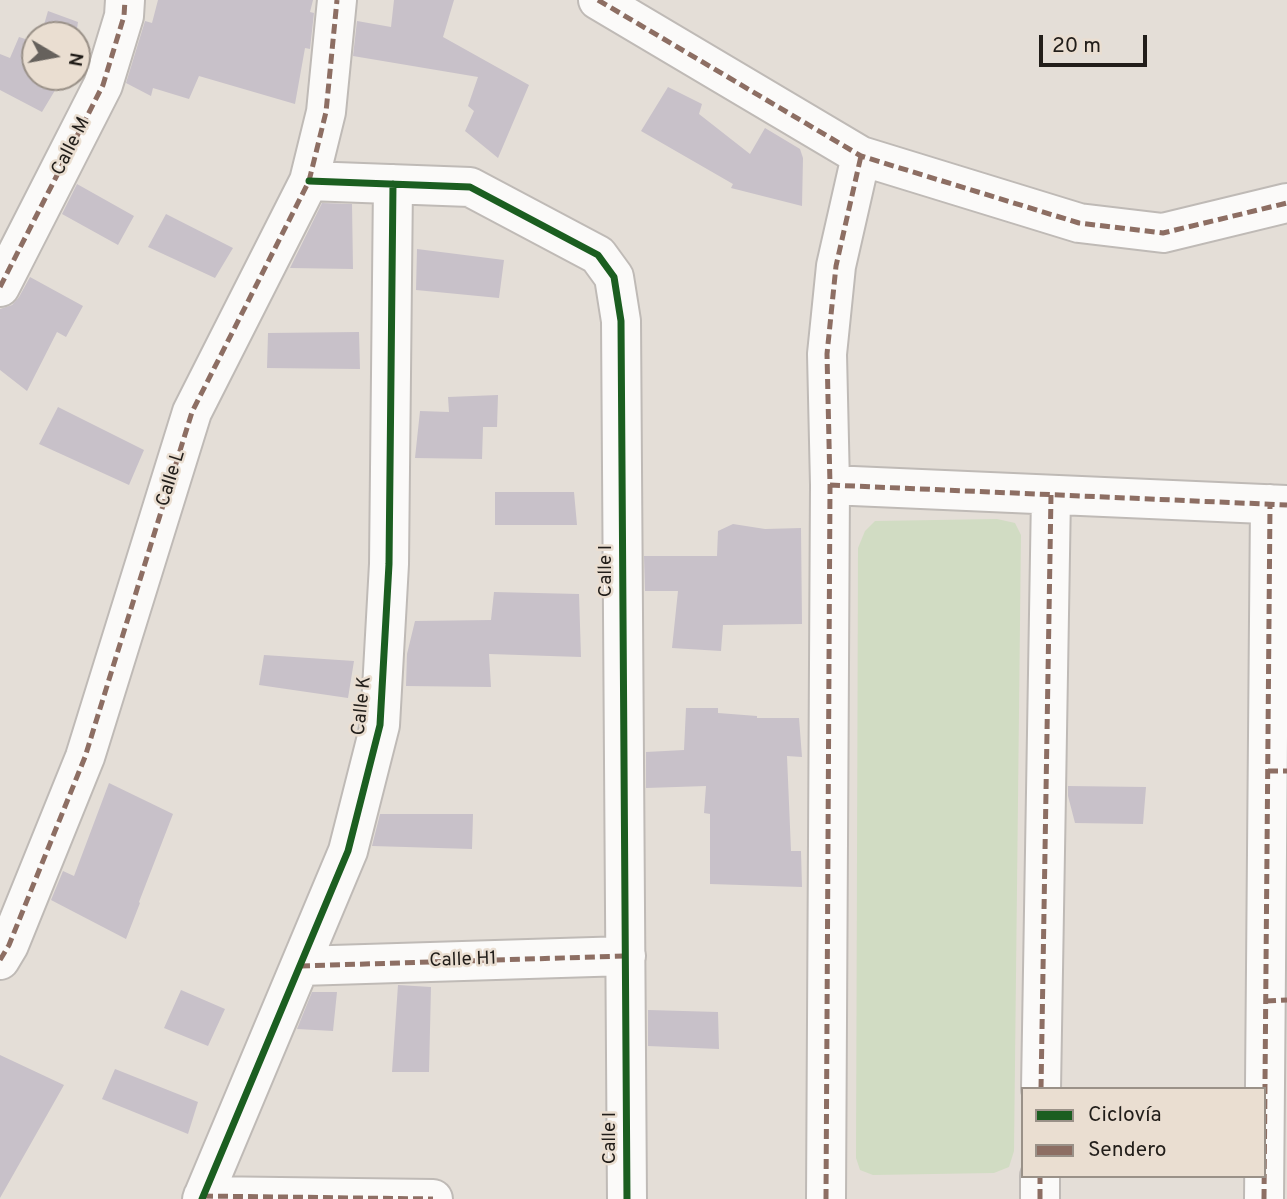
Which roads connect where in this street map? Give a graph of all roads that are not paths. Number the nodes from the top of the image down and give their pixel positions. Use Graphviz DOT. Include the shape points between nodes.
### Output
graph roads {
  1 [pos="125,0"];
  2 [pos="337,0"];
  3 [pos="598,0"];
  4 [pos="861,156"];
  5 [pos="309,181"];
  6 [pos="393,184"];
  7 [pos="1287,203"];
  8 [pos="0,287"];
  9 [pos="830,485"];
  10 [pos="1051,495"];
  11 [pos="1278,504"];
  12 [pos="1277,771"];
  13 [pos="626,956"];
  14 [pos="0,960"];
  15 [pos="300,967"];
  16 [pos="1276,1000"];
  17 [pos="1041,1087"];
  18 [pos="1266,1166"];
  19 [pos="1040,1178"];
  20 [pos="1265,1178"];
  21 [pos="202,1197"];
  22 [pos="433,1199"];
  23 [pos="627,1199"];
  24 [pos="827,1199"];
  25 [pos="1040,1199"];
  26 [pos="1264,1199"];
  1 -- 8 [label="street, Calle M" via="103,85"];
  2 -- 5 [label="street, Calle L" via="326,112"];
  3 -- 4 [label="street"];
  4 -- 7 [label="street" via="1079,223 1163,233"];
  4 -- 9 [label="street" via="836,266 827,354"];
  5 -- 6 [label="street, Calle I"];
  5 -- 14 [label="street, Calle L" via="192,412 85,757"];
  6 -- 13 [label="street, Calle I" via="470,187 598,255 614,277 621,321"];
  6 -- 15 [label="street, Calle K" via="389,564 380,725 348,851"];
  9 -- 10 [label="street"];
  9 -- 24 [label="street"];
  10 -- 11 [label="street"];
  10 -- 17 [label="street"];
  11 -- 12 [label="street"];
  12 -- 16 [label="street"];
  13 -- 15 [label="street, Calle H1"];
  13 -- 23 [label="street, Calle I"];
  15 -- 21 [label="street, Calle K"];
  16 -- 18 [label="street"];
  19 -- 25 [label="street"];
  20 -- 26 [label="street"];
  21 -- 22 [label="street"];
}
